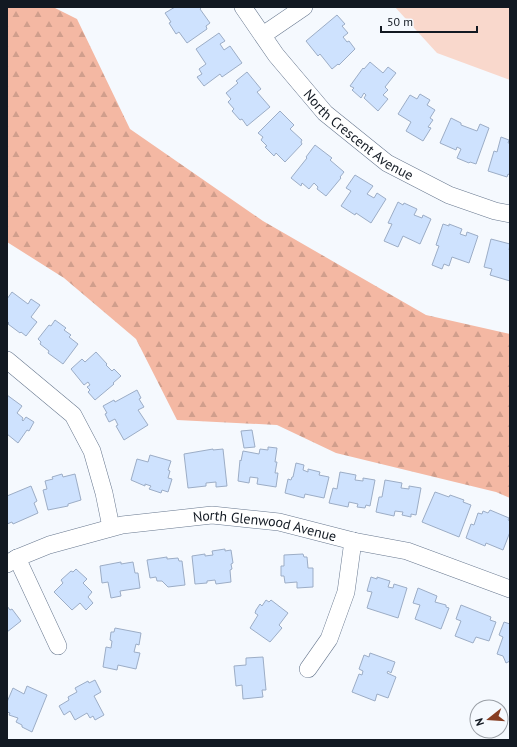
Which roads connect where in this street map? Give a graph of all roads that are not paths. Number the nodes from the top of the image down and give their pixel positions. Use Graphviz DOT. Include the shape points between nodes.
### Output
graph roads {
  1 [pos="243,7"];
  2 [pos="304,7"];
  3 [pos="263,35"];
  4 [pos="510,214"];
  5 [pos="7,360"];
  6 [pos="111,527"];
  7 [pos="353,542"];
  8 [pos="12,561"];
  9 [pos="510,589"];
  10 [pos="58,646"];
  11 [pos="308,669"];
  1 -- 3 [label="street, North Crescent Avenue"];
  2 -- 3 [label="street"];
  3 -- 4 [label="street, North Crescent Avenue" via="276,55 325,113 387,163 449,195"];
  5 -- 6 [label="street" via="73,415 92,451"];
  6 -- 7 [label="street, North Glenwood Avenue" via="212,516 279,522"];
  6 -- 8 [label="street, North Glenwood Avenue" via="49,544"];
  7 -- 9 [label="street, North Glenwood Avenue" via="407,551"];
  7 -- 11 [label="street" via="346,592 329,639"];
  8 -- 10 [label="street, North Glenwood Avenue"];
}
